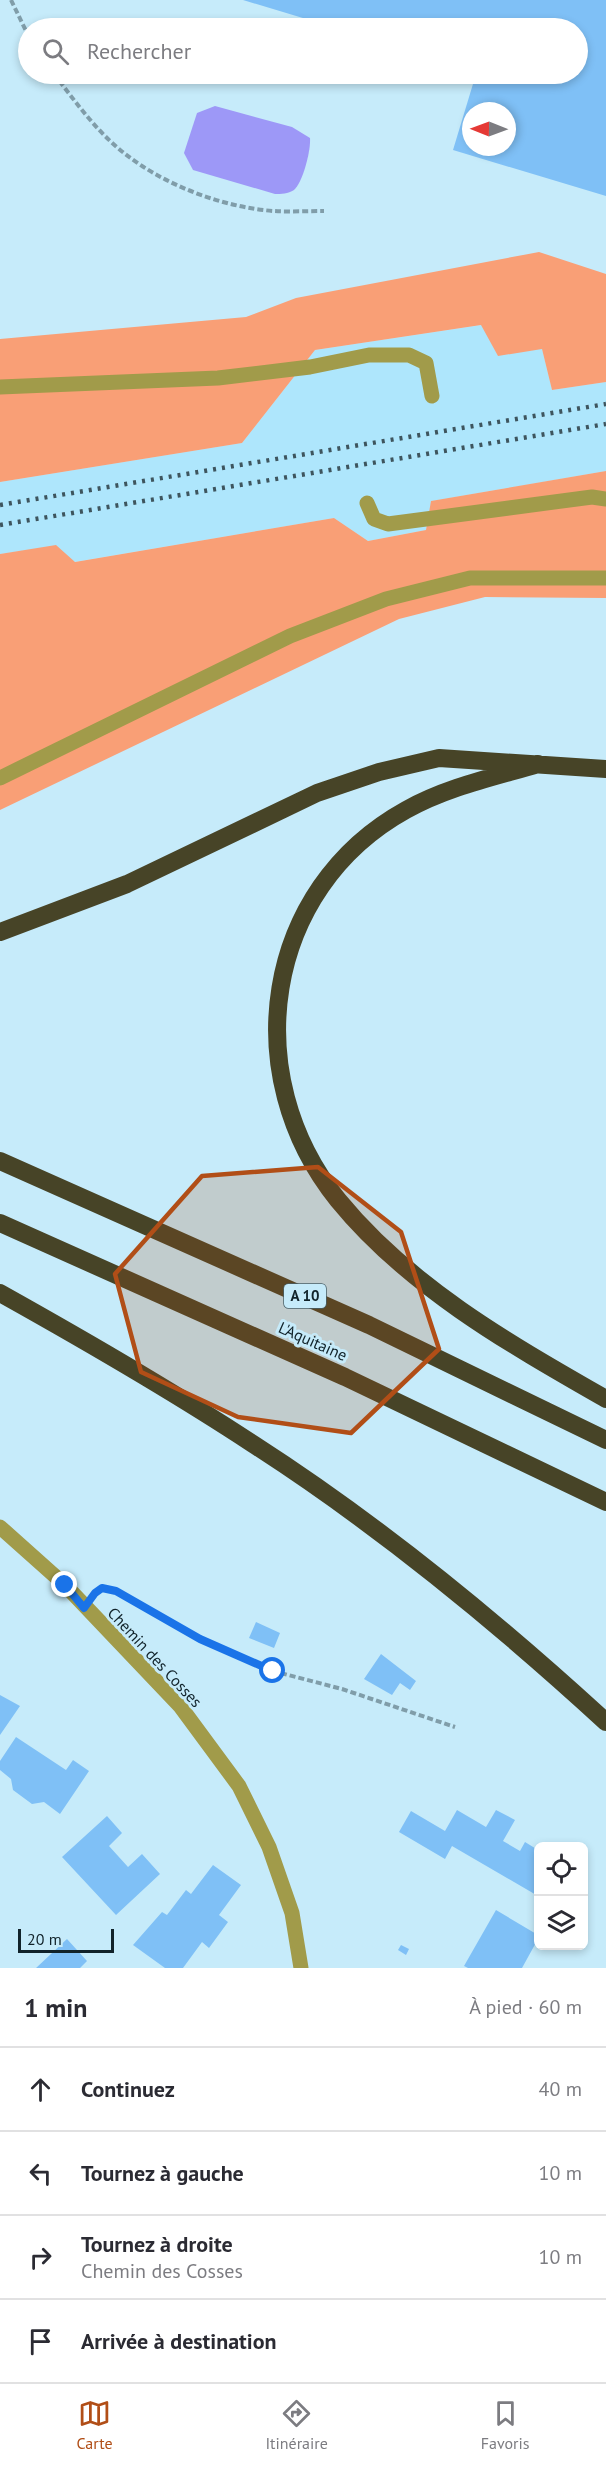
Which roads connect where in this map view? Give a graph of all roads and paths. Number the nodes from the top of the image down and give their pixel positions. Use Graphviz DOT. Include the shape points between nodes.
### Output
graph roads {
  1 [pos="11,0"];
  2 [pos="20,18"];
  3 [pos="62,84"];
  4 [pos="324,211"];
  5 [pos="0,387"];
  6 [pos="432,396"];
  7 [pos="606,499"];
  8 [pos="367,503"];
  9 [pos="606,578"];
  10 [pos="538,765"];
  11 [pos="606,769"];
  12 [pos="0,778"];
  13 [pos="0,932"];
  14 [pos="0,1161"];
  15 [pos="0,1223"];
  16 [pos="0,1293"];
  17 [pos="606,1398"];
  18 [pos="606,1440"];
  19 [pos="606,1502"];
  20 [pos="0,1527"];
  21 [pos="84,1608"];
  22 [pos="606,1722"];
  23 [pos="455,1727"];
  24 [pos="301,1968"];
  1 -- 2 [label="path"];
  3 -- 4 [label="path" via="124,153 172,182 221,202 272,211"];
  5 -- 6 [label="street" via="218,378 369,356 409,355 426,363"];
  7 -- 8 [label="street" via="592,497 388,524 374,519"];
  9 -- 12 [label="street" via="470,578 386,599 290,636"];
  10 -- 11 [label="highway"];
  10 -- 13 [label="highway" via="439,758 379,772 317,793 127,884"];
  10 -- 17 [label="highway" via="447,791 406,809 346,854 305,913 289,949 279,987 278,1063 291,1118 304,1148 337,1199 369,1235 455,1306 521,1350"];
  14 -- 18 [label="highway, A 10" via="369,1325"];
  15 -- 19 [label="highway, L'Aquitaine" via="345,1377"];
  16 -- 22 [label="highway" via="100,1349 264,1452 449,1586"];
  20 -- 21 [label="street, Chemin des Cosses" via="65,1585"];
  21 -- 23 [label="path" via="102,1588 116,1591 200,1639 273,1671 342,1689"];
  21 -- 24 [label="street, Chemin des Cosses" via="180,1706 239,1786 281,1880 292,1914"];
}
